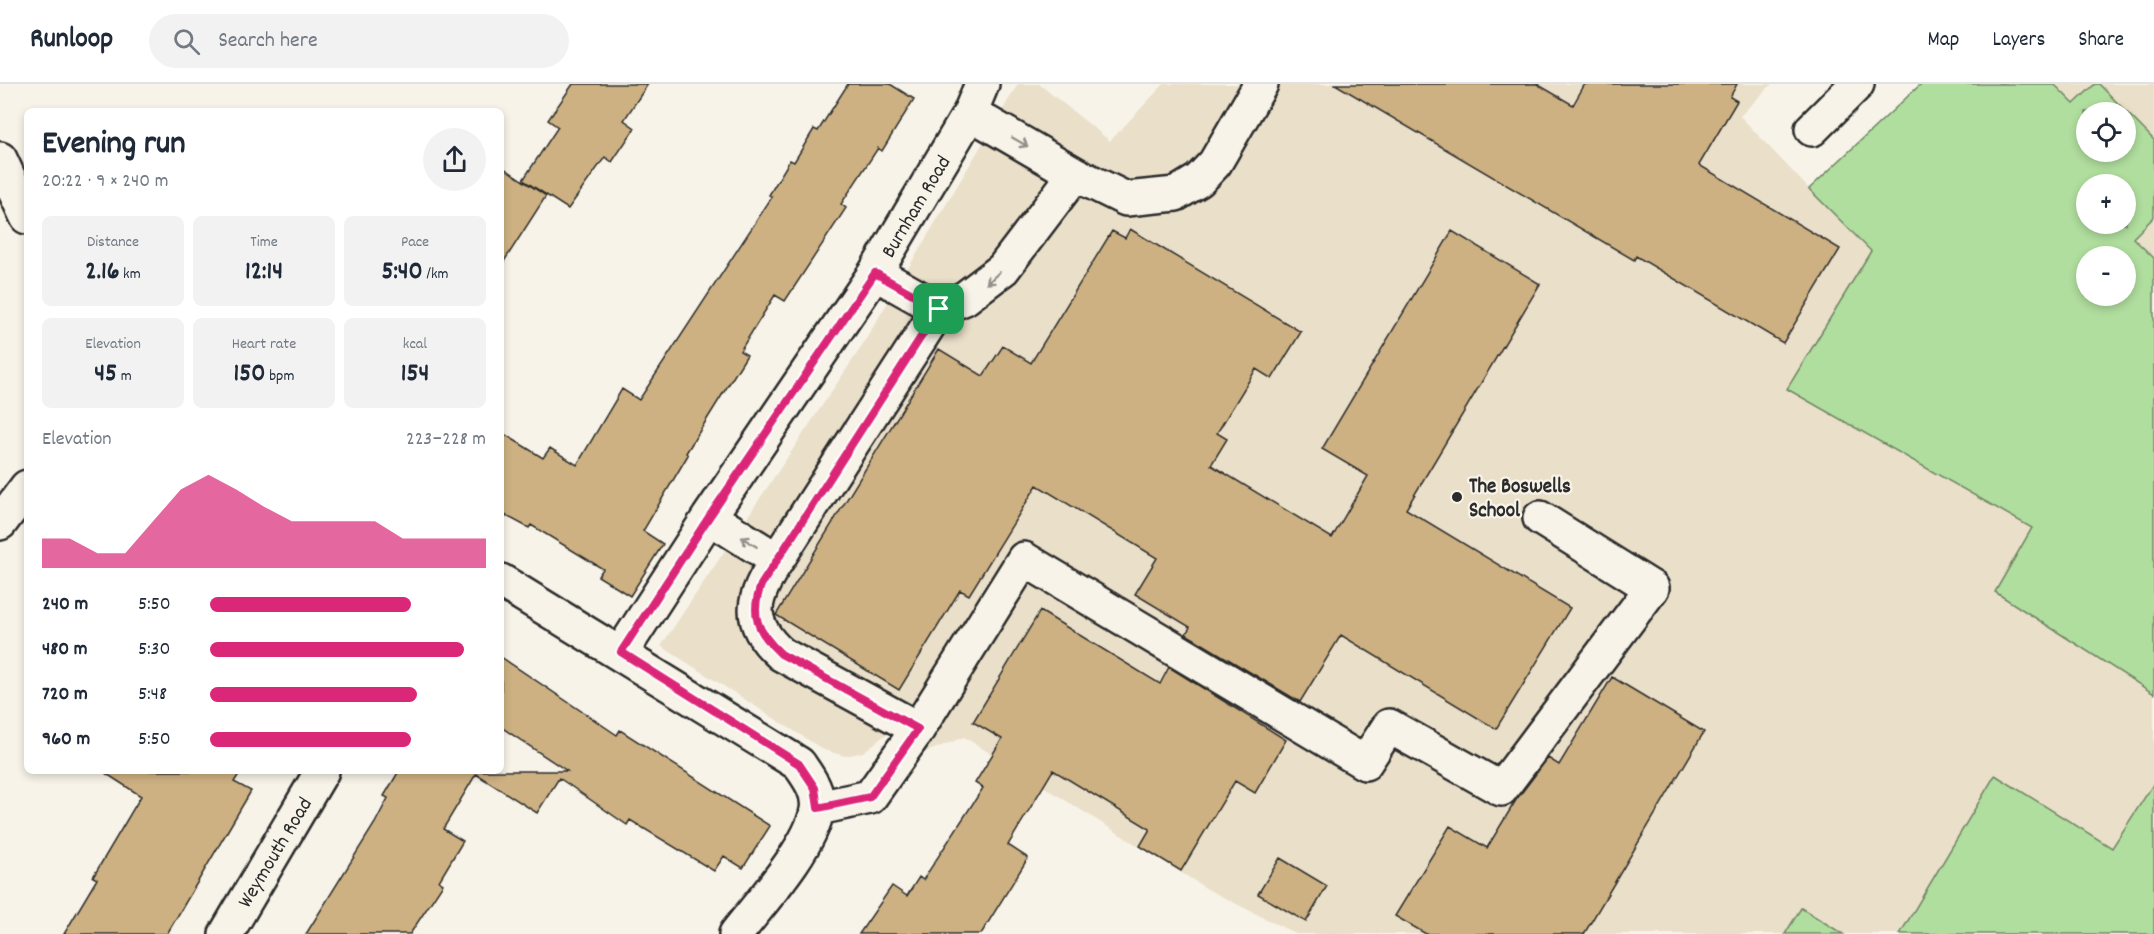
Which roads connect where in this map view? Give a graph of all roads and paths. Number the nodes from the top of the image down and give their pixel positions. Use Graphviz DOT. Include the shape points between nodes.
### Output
graph roads {
  1 [pos="1261,84"];
  2 [pos="1857,84"];
  3 [pos="976,98"];
  4 [pos="1812,129"];
  5 [pos="0,159"];
  6 [pos="1075,174"];
  7 [pos="24,211"];
  8 [pos="875,273"];
  9 [pos="939,309"];
  10 [pos="24,491"];
  11 [pos="709,517"];
  12 [pos="1540,518"];
  13 [pos="0,523"];
  14 [pos="777,560"];
  15 [pos="504,583"];
  16 [pos="621,652"];
  17 [pos="918,729"];
  18 [pos="320,774"];
  19 [pos="818,808"];
  20 [pos="226,934"];
  21 [pos="736,934"];
  1 -- 6 [label="street" via="1215,163 1199,180 1176,194 1126,199"];
  2 -- 4 [label="street"];
  3 -- 6 [label="street, one-way"];
  3 -- 8 [label="street, Burnham Road"];
  5 -- 7 [label="street"];
  6 -- 9 [label="street, one-way" via="1003,269 966,298"];
  8 -- 9 [label="street"];
  8 -- 11 [label="street, Burnham Road"];
  9 -- 14 [label="street"];
  10 -- 13 [label="street"];
  14 -- 11 [label="street, one-way"];
  11 -- 16 [label="street, Burnham Road"];
  12 -- 17 [label="street" via="1652,588 1501,789 1389,726 1365,763 1024,559"];
  14 -- 17 [label="street" via="754,604 767,642 781,654"];
  15 -- 16 [label="street"];
  16 -- 19 [label="street" via="799,764 815,788"];
  17 -- 19 [label="street" via="870,797"];
  18 -- 20 [label="street, Weymouth Road"];
  19 -- 21 [label="street" via="809,834"];
}
